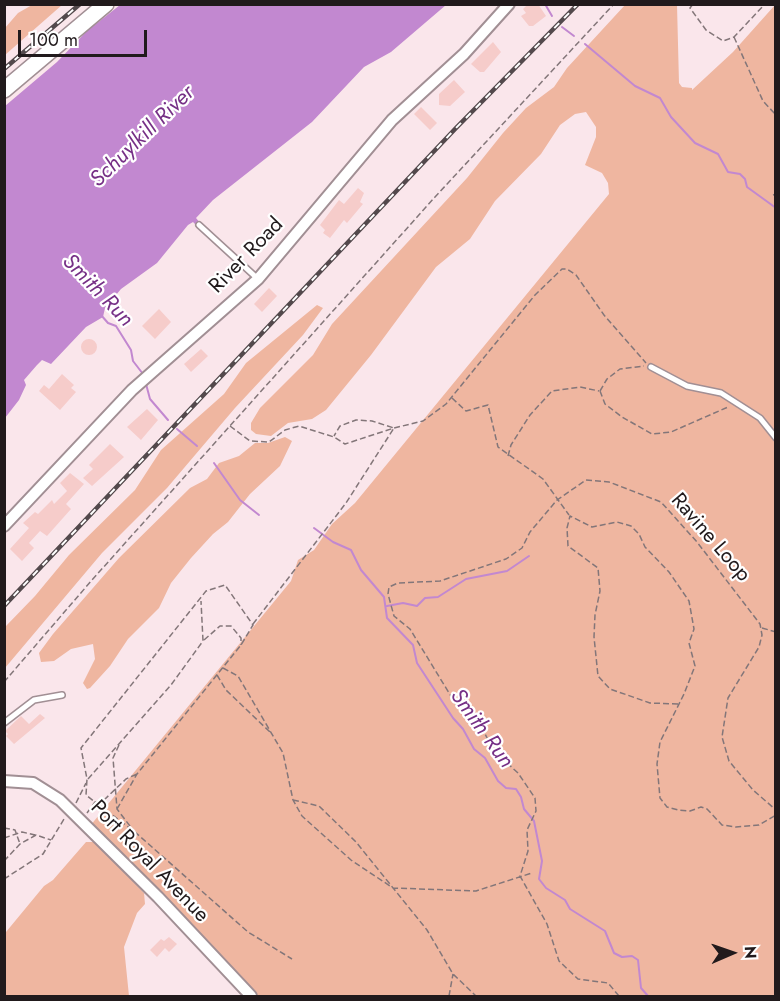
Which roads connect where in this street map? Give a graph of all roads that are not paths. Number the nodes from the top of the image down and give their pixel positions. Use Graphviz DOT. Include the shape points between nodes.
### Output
graph roads {
  1 [pos="106,4"];
  2 [pos="509,4"];
  3 [pos="4,90"];
  4 [pos="200,225"];
  5 [pos="258,279"];
  6 [pos="651,367"];
  7 [pos="776,438"];
  8 [pos="4,526"];
  9 [pos="62,695"];
  10 [pos="4,723"];
  11 [pos="4,782"];
  12 [pos="251,996"];
  1 -- 3 [label="street"];
  2 -- 5 [label="street, River Road" via="464,54 392,120"];
  4 -- 5 [label="lane"];
  5 -- 8 [label="street, River Road" via="132,390"];
  6 -- 7 [label="lane" via="687,386 721,393 760,418"];
  9 -- 10 [label="lane" via="34,700"];
  11 -- 12 [label="street, Port Royal Avenue" via="37,784 69,809"];
}
